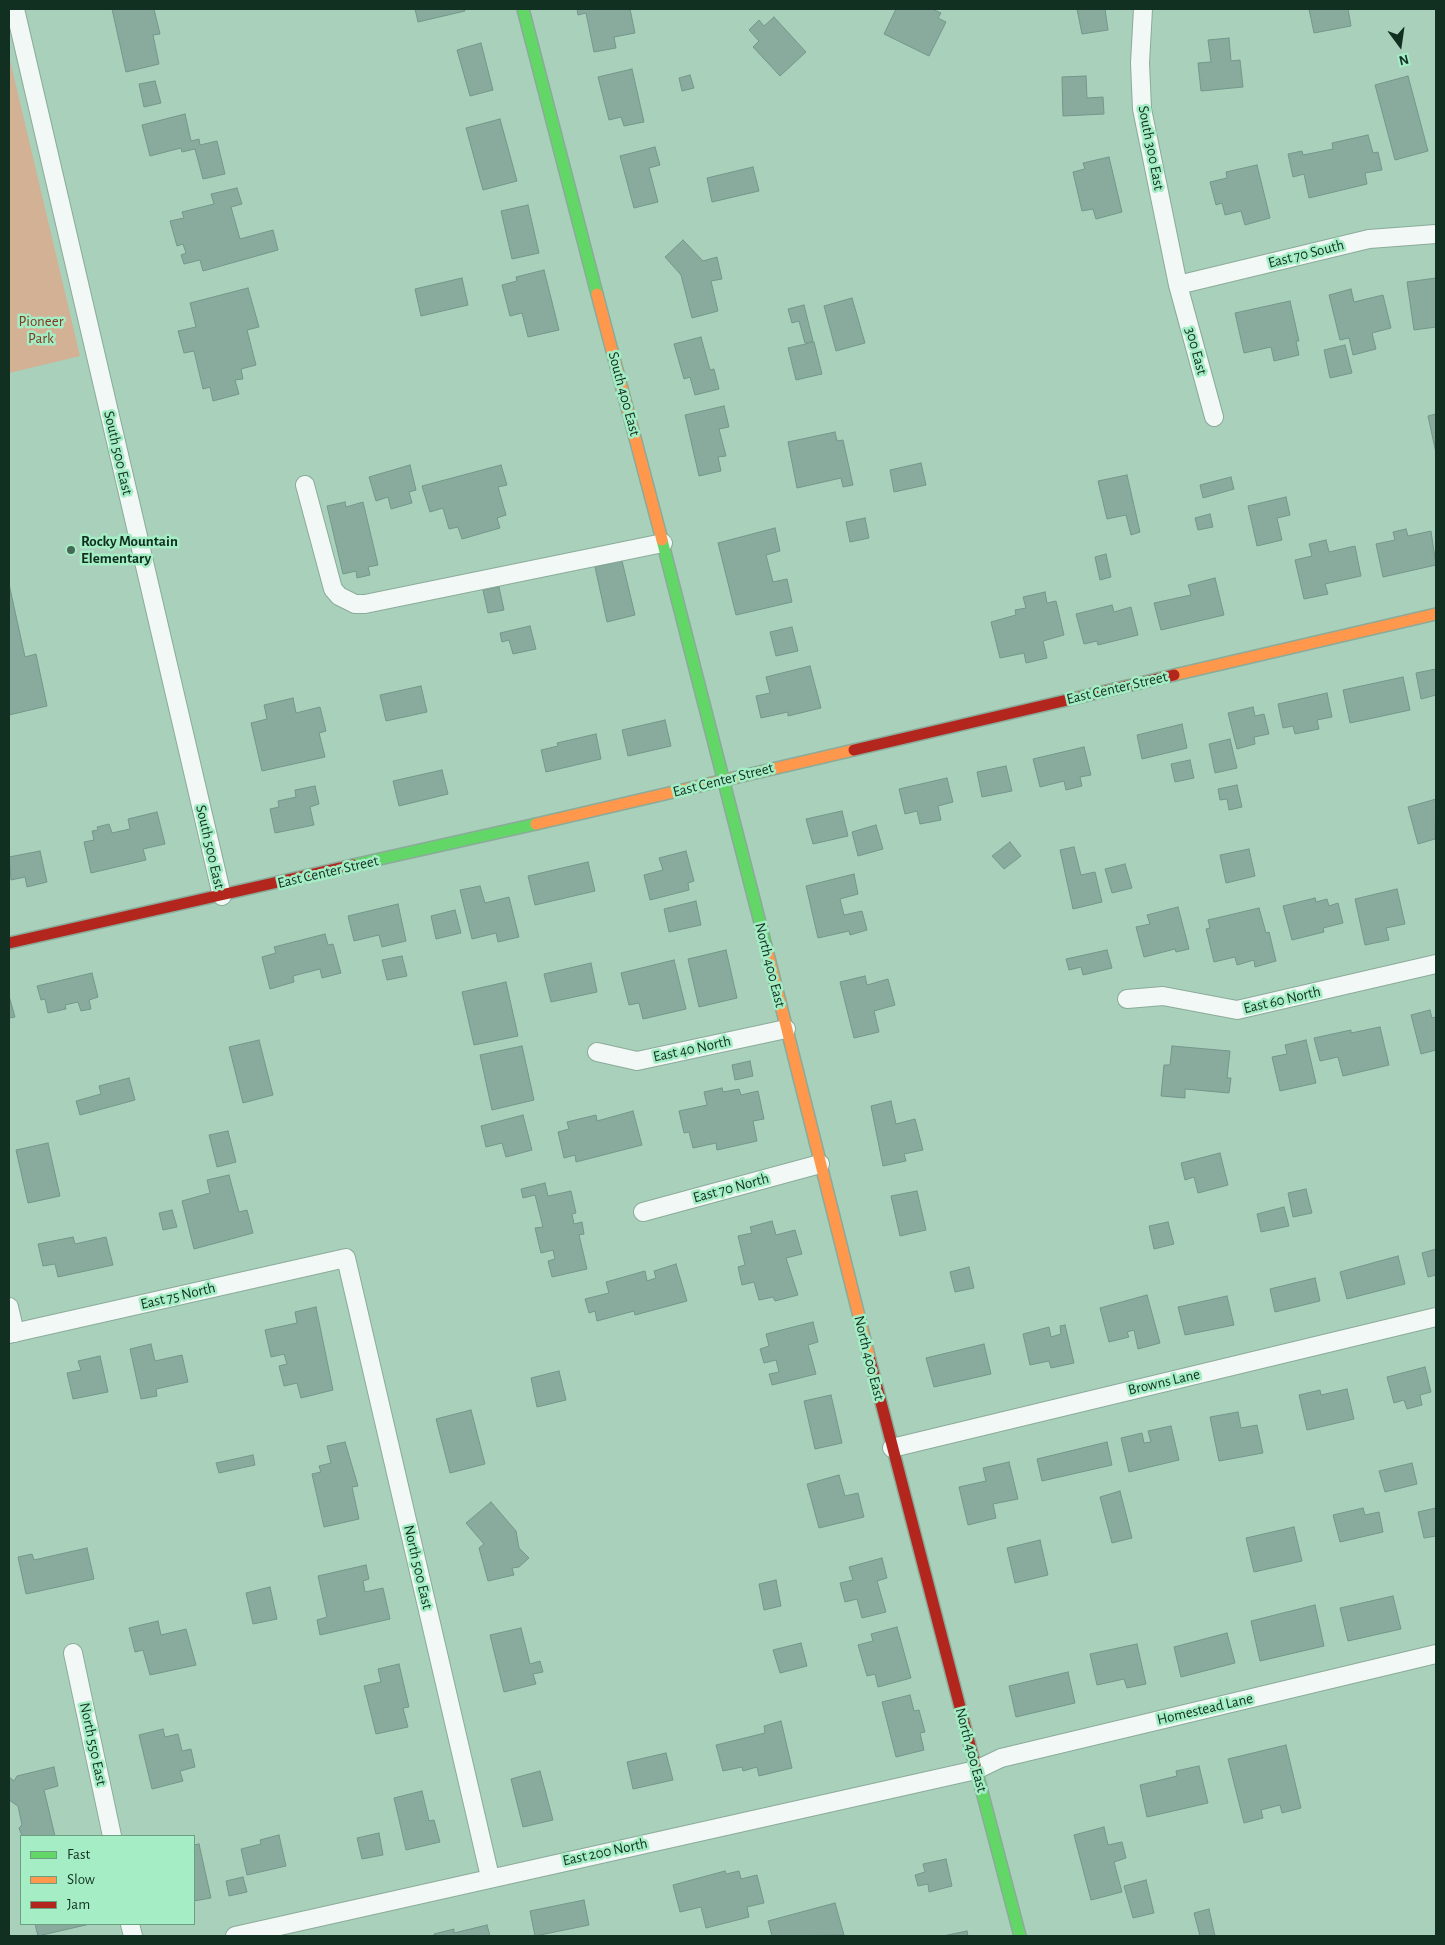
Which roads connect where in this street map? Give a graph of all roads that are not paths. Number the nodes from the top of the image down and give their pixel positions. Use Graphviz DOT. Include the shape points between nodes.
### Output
graph roads {
  1 [pos="523,9"];
  2 [pos="1144,9"];
  3 [pos="13,13"];
  4 [pos="1436,234"];
  5 [pos="1178,285"];
  6 [pos="1214,417"];
  7 [pos="305,485"];
  8 [pos="663,543"];
  9 [pos="1436,614"];
  10 [pos="724,779"];
  11 [pos="222,896"];
  12 [pos="9,943"];
  13 [pos="1436,964"];
  14 [pos="1126,999"];
  15 [pos="786,1029"];
  16 [pos="597,1052"];
  17 [pos="820,1164"];
  18 [pos="642,1212"];
  19 [pos="346,1258"];
  20 [pos="9,1307"];
  21 [pos="1436,1317"];
  22 [pos="12,1333"];
  23 [pos="892,1448"];
  24 [pos="73,1653"];
  25 [pos="1436,1654"];
  26 [pos="976,1770"];
  27 [pos="112,1835"];
  28 [pos="490,1878"];
  29 [pos="235,1936"];
  30 [pos="1020,1936"];
  1 -- 8 [label="street, South 400 East"];
  2 -- 5 [label="street, South 300 East" via="1140,63 1142,109"];
  3 -- 11 [label="street, South 500 East"];
  4 -- 5 [label="street, East 70 South" via="1369,239"];
  5 -- 6 [label="street, 300 East"];
  7 -- 8 [label="street" via="333,589 355,604"];
  8 -- 10 [label="street, South 400 East"];
  9 -- 10 [label="street, East Center Street"];
  10 -- 11 [label="street, East Center Street"];
  10 -- 15 [label="street, North 400 East"];
  11 -- 12 [label="street, East Center Street"];
  13 -- 14 [label="street, East 60 North" via="1237,1010 1163,996"];
  15 -- 16 [label="street, East 40 North" via="637,1061"];
  15 -- 17 [label="street, North 400 East"];
  17 -- 18 [label="street, East 70 North"];
  17 -- 23 [label="street, North 400 East"];
  19 -- 22 [label="street, East 75 North"];
  19 -- 28 [label="street, North 500 East"];
  20 -- 22 [label="street"];
  21 -- 23 [label="street, Browns Lane"];
  23 -- 26 [label="street, North 400 East"];
  24 -- 27 [label="street, North 550 East"];
  25 -- 26 [label="street, Homestead Lane" via="1001,1758"];
  26 -- 28 [label="street, East 200 North"];
  26 -- 30 [label="street, North 400 East"];
  28 -- 29 [label="street, East 200 North"];
}
